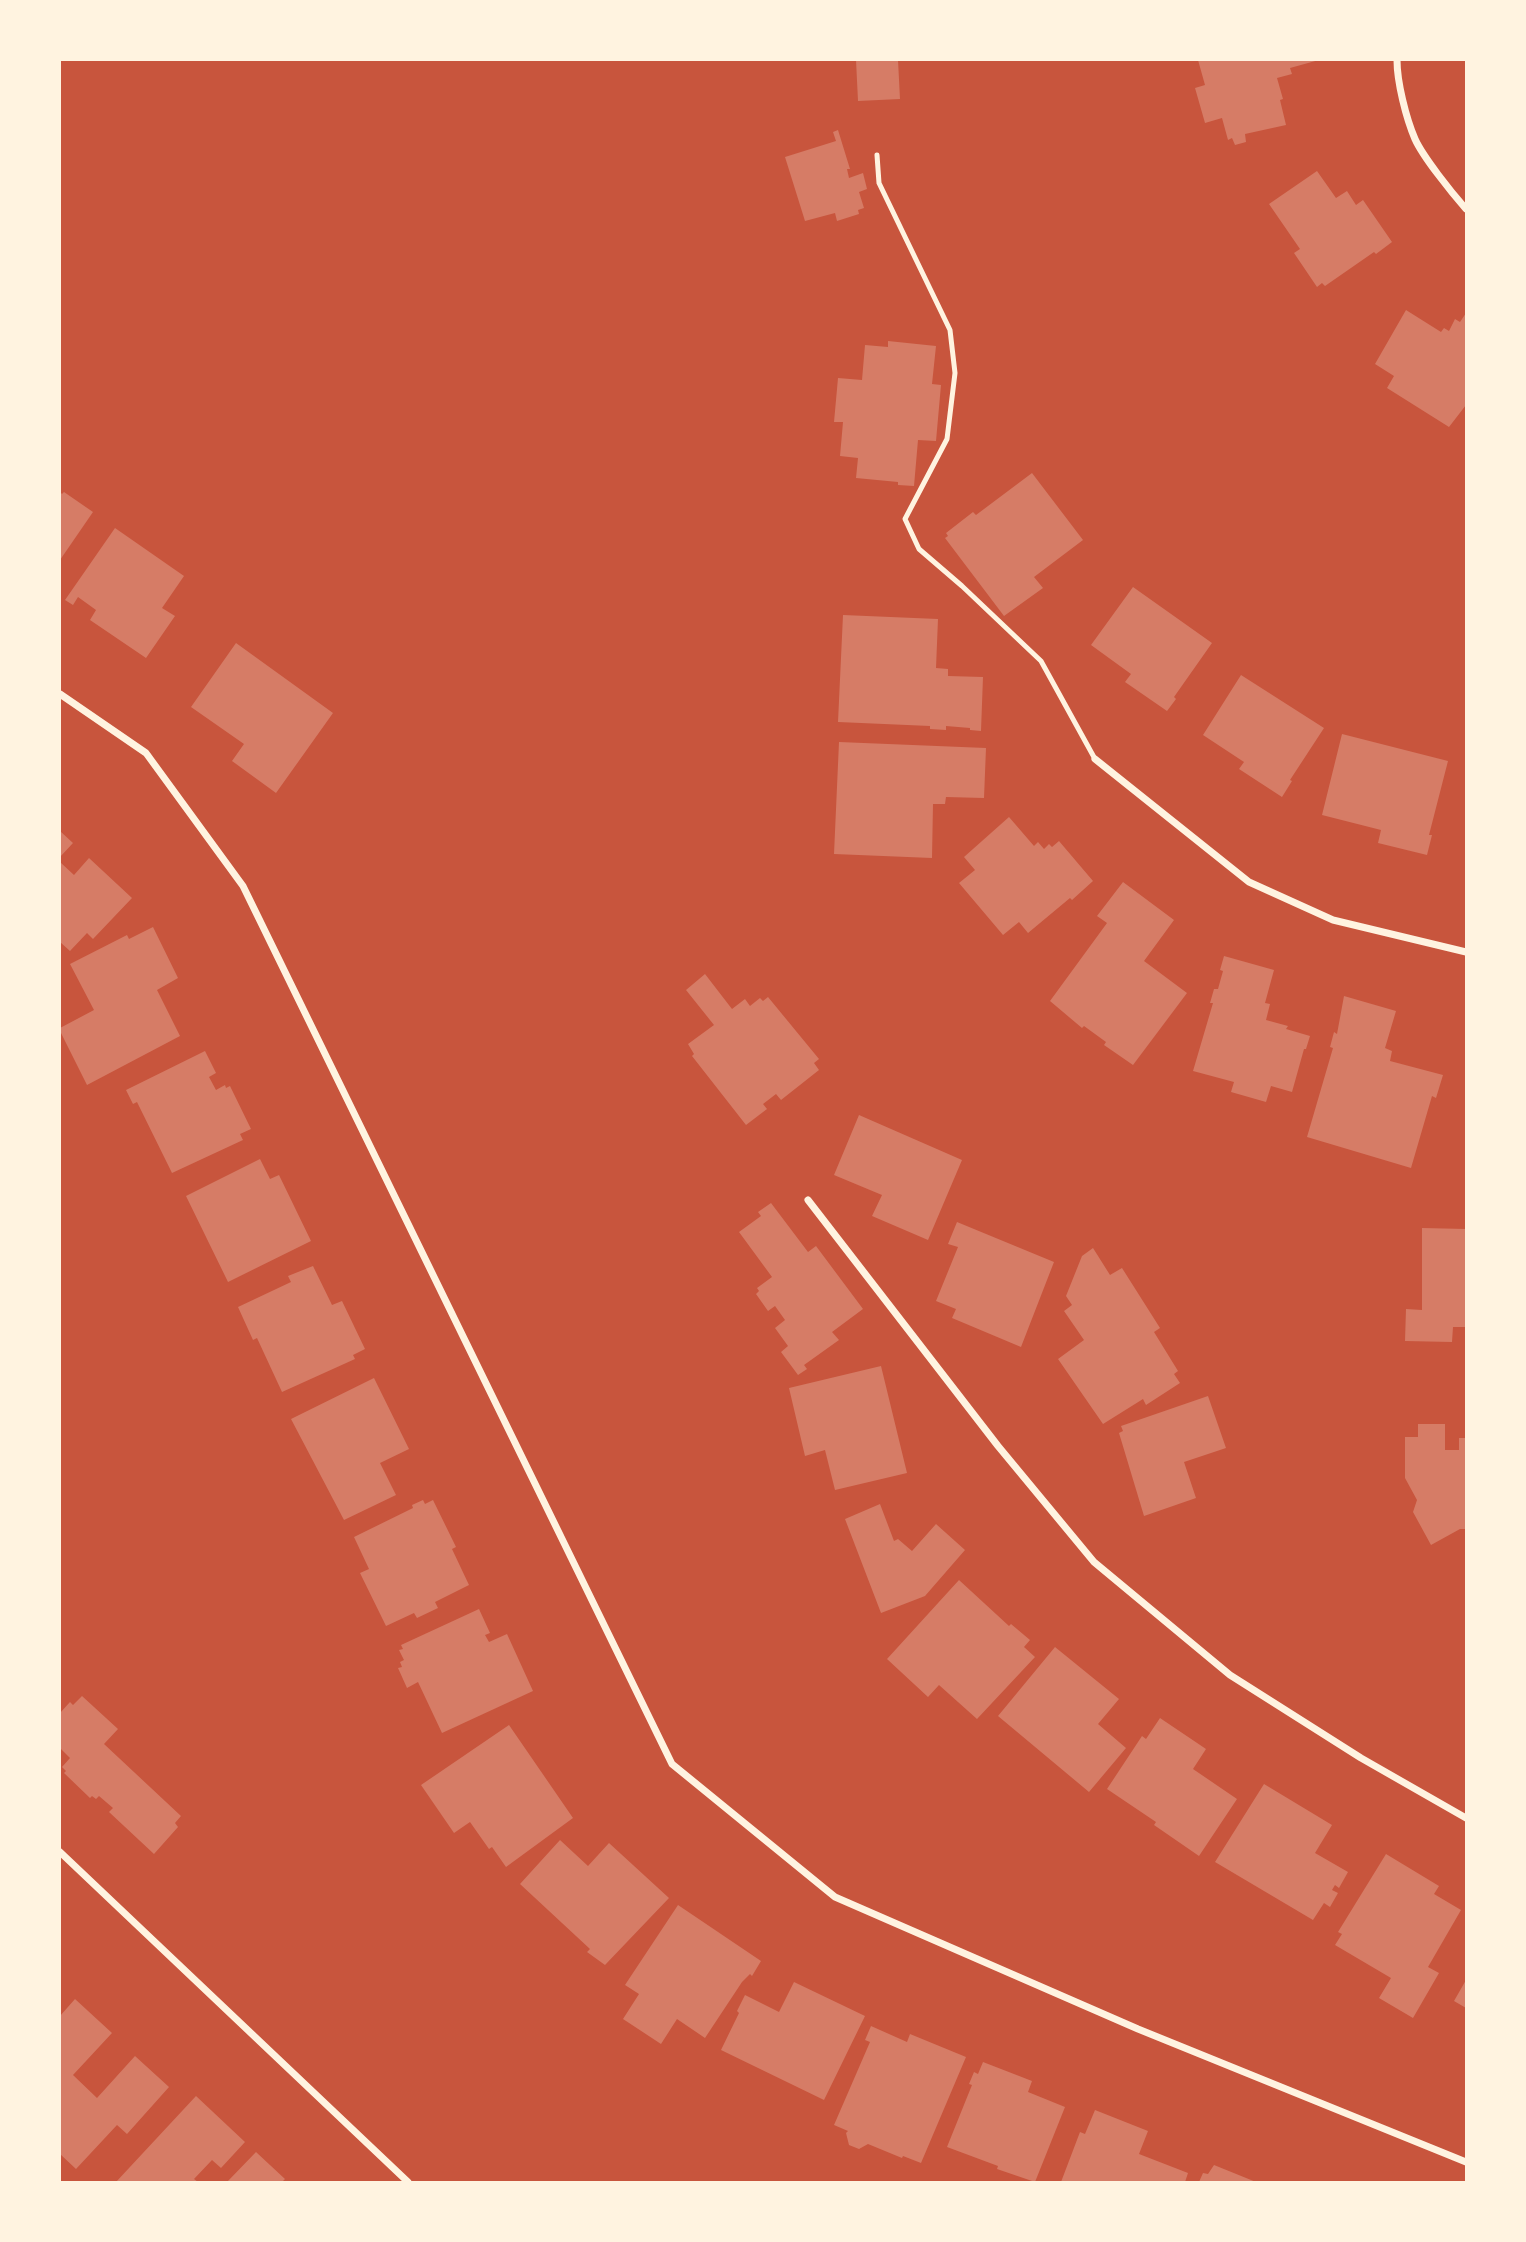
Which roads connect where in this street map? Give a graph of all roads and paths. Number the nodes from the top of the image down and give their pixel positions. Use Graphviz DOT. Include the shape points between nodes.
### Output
graph roads {
  1 [pos="1397,60"];
  2 [pos="877,155"];
  3 [pos="1466,209"];
  4 [pos="60,694"];
  5 [pos="1095,759"];
  6 [pos="1466,952"];
  7 [pos="808,1200"];
  8 [pos="1466,1818"];
  9 [pos="60,1852"];
  10 [pos="1466,2162"];
  11 [pos="408,2182"];
  1 -- 3 [label="street" via="1415,140"];
  2 -- 5 [label="lane" via="879,183 950,330 955,373 947,439 905,519 919,549 1041,661"];
  4 -- 10 [label="street" via="146,753 243,886 672,1764 835,1897 1138,2029"];
  5 -- 6 [label="street" via="1249,882 1333,920"];
  7 -- 8 [label="street" via="1094,1562 1230,1675"];
  9 -- 11 [label="street"];
}
